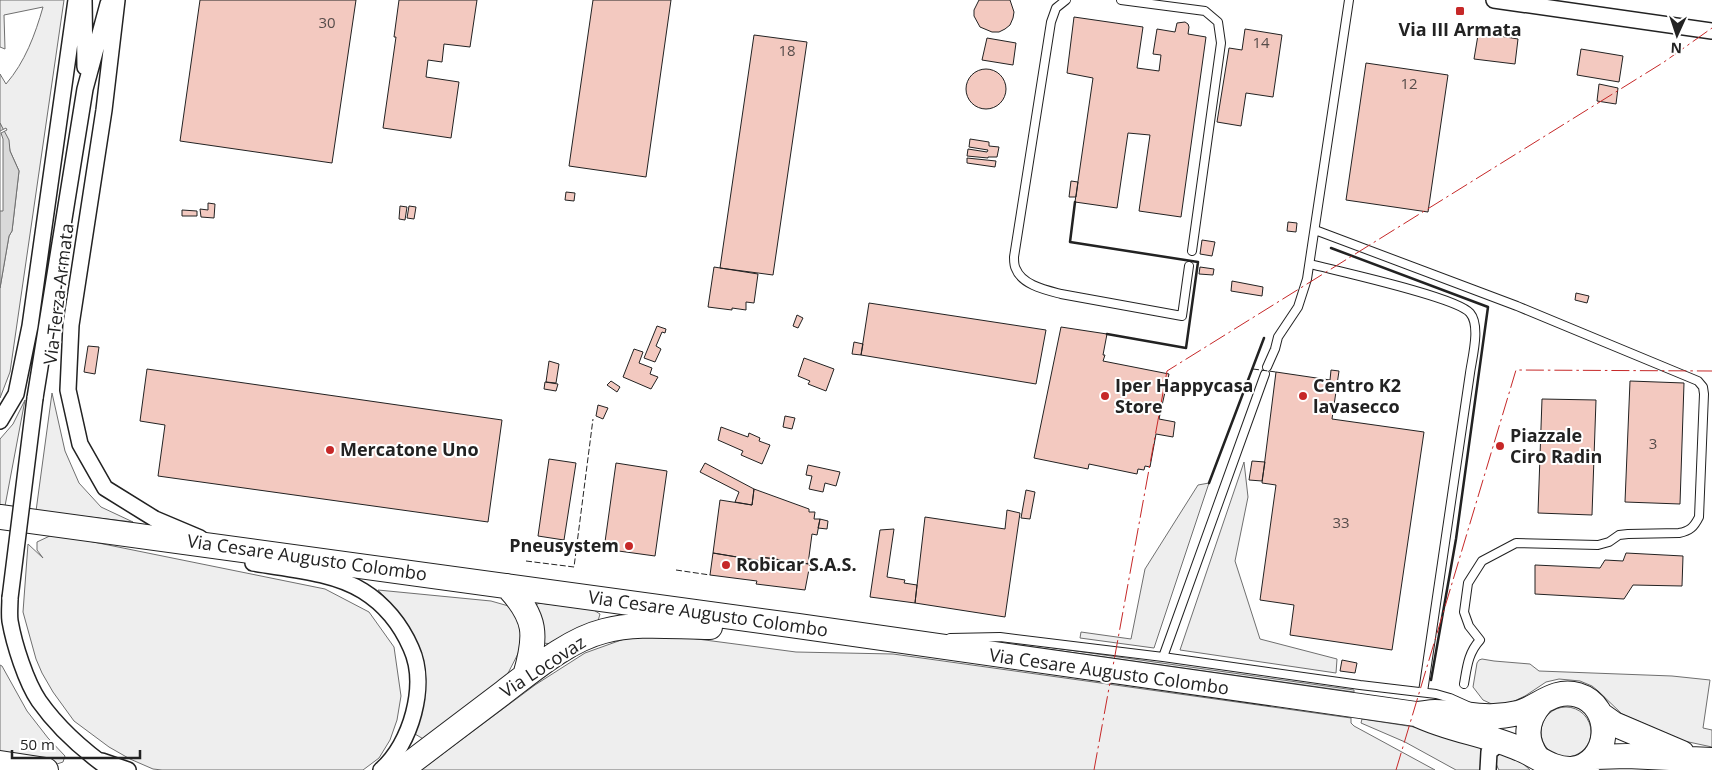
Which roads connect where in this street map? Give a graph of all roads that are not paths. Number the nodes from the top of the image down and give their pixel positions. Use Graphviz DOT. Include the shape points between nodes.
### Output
graph roads {
  1 [pos="76,0"];
  2 [pos="84,0"];
  3 [pos="109,0"];
  4 [pos="116,0"];
  5 [pos="1066,0"];
  6 [pos="1121,0"];
  7 [pos="1192,0"];
  8 [pos="1349,0"];
  9 [pos="1494,0"];
  10 [pos="1190,9"];
  11 [pos="1712,31"];
  12 [pos="85,89"];
  13 [pos="1315,230"];
  14 [pos="1192,251"];
  15 [pos="1310,264"];
  16 [pos="1189,266"];
  17 [pos="0,421"];
  18 [pos="0,517"];
  19 [pos="184,541"];
  20 [pos="220,546"];
  21 [pos="507,586"];
  22 [pos="10,620"];
  23 [pos="798,626"];
  24 [pos="0,634"];
  25 [pos="911,643"];
  26 [pos="1163,657"];
  27 [pos="525,676"];
  28 [pos="1464,684"];
  29 [pos="1419,703"];
  30 [pos="1541,703"];
  31 [pos="1600,714"];
  32 [pos="1501,742"];
  33 [pos="1537,757"];
  34 [pos="1595,757"];
  35 [pos="96,759"];
  36 [pos="1707,759"];
  37 [pos="0,763"];
  38 [pos="46,770"];
  39 [pos="111,770"];
  40 [pos="128,770"];
  41 [pos="381,770"];
  42 [pos="401,770"];
  43 [pos="1488,770"];
  1 -- 17 [label="street, Via Terza Armata" via="30,326 16,394"];
  2 -- 12 [label="street, Via Terza Armata"];
  3 -- 12 [label="street, Via Terza Armata"];
  4 -- 20 [label="street, Via Terza Armata" via="104,110 70,325 68,390 80,444 105,488 155,519"];
  5 -- 16 [label="lane" via="1056,8 1051,22 1014,257 1016,270 1024,280 1060,294 1182,316"];
  6 -- 10 [label="lane"];
  7 -- 10 [label="lane"];
  8 -- 13 [label="lane"];
  9 -- 11 [label="street"];
  10 -- 14 [label="lane" via="1205,11 1218,22 1221,43"];
  12 -- 22 [label="street, Via Terza Armata, bridge" via="35,398"];
  13 -- 15 [label="lane"];
  13 -- 28 [label="lane" via="1517,306 1698,381 1703,387 1698,517 1694,526 1679,533 1619,535 1598,545 1516,542 1482,561 1468,583 1464,612 1469,626 1480,640 1468,657"];
  15 -- 26 [label="lane" via="1298,306 1278,337"];
  15 -- 29 [label="lane" via="1437,298 1470,312 1475,322"];
  18 -- 19 [label="main road, Via Cesare Augusto Colombo"];
  19 -- 20 [label="main road, Via Cesare Augusto Colombo"];
  19 -- 41 [label="street" via="244,561 340,580 363,591 398,624 412,649 417,692 413,718 402,744"];
  20 -- 21 [label="main road, Via Cesare Augusto Colombo"];
  21 -- 23 [label="main road, Via Cesare Augusto Colombo"];
  21 -- 27 [label="main road" via="521,602 533,633 532,653"];
  22 -- 24 [label="street"];
  22 -- 35 [label="street, Via Terza Armata" via="38,699 54,721"];
  23 -- 25 [label="main road, Via Cesare Augusto Colombo"];
  23 -- 27 [label="main road, Via Locovaz" via="628,626 580,641"];
  25 -- 26 [label="lane" via="956,637 1000,637"];
  25 -- 29 [label="main road, Via Cesare Augusto Colombo"];
  26 -- 29 [label="lane" via="1360,685"];
  27 -- 42 [label="main road, Via Locovaz"];
  29 -- 30 [label="main road, Via Cesare Augusto Colombo" via="1435,712 1499,717"];
  29 -- 32 [label="main road, Via Cesare Augusto Colombo" via="1432,722"];
  30 -- 31 [label="main road, Via Cesare Augusto Colombo" via="1549,697 1568,693 1587,699"];
  30 -- 33 [label="main road" via="1534,710 1528,729 1531,749"];
  31 -- 34 [label="main road" via="1604,734"];
  31 -- 36 [label="main road, Via Cesare Augusto Colombo" via="1614,724 1675,751"];
  32 -- 33 [label="main road, Via Cesare Augusto Colombo"];
  32 -- 43 [label="street" via="1489,752"];
  33 -- 34 [label="main road, Via Cesare Augusto Colombo" via="1549,766 1564,769 1583,766"];
  34 -- 36 [label="main road, Via Cesare Augusto Colombo"];
  35 -- 39 [label="street, Via Terza Armata"];
  35 -- 40 [label="street"];
  37 -- 38 [label="main road"];
}
